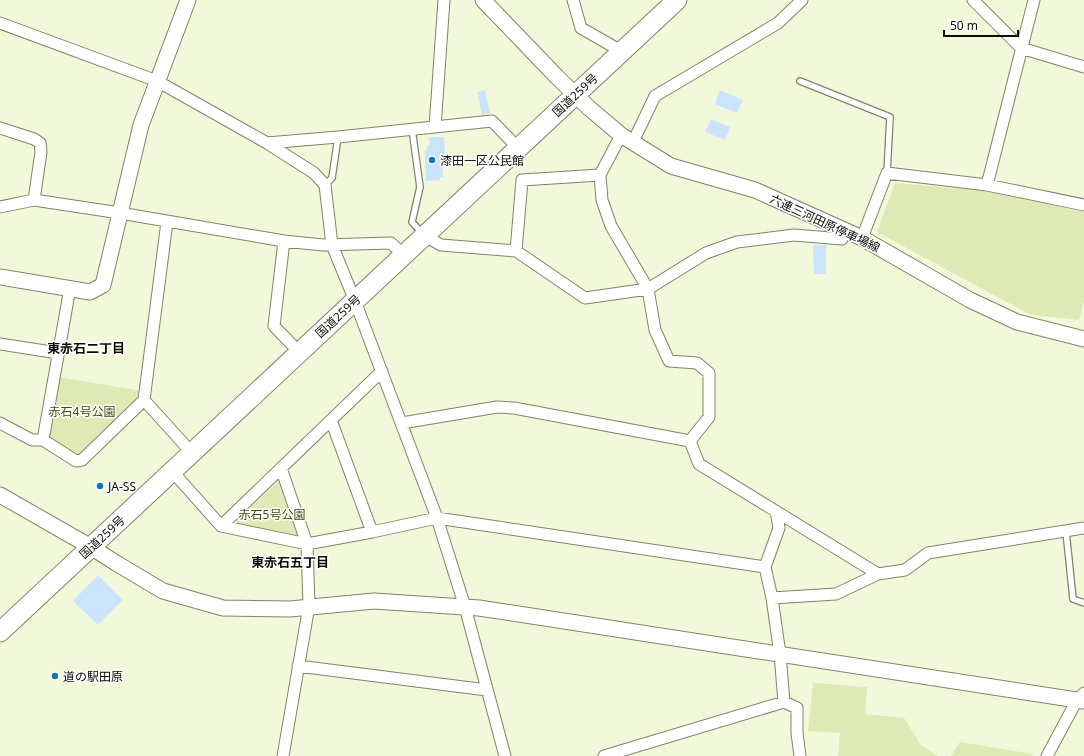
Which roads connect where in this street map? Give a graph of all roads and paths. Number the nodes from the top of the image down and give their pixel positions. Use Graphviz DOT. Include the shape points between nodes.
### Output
graph roads {
  1 [pos="188,0"];
  2 [pos="444,0"];
  3 [pos="484,0"];
  4 [pos="573,0"];
  5 [pos="677,0"];
  6 [pos="802,0"];
  7 [pos="974,0"];
  8 [pos="1034,0"];
  9 [pos="0,23"];
  10 [pos="1021,48"];
  11 [pos="621,51"];
  12 [pos="1084,67"];
  13 [pos="157,81"];
  14 [pos="800,81"];
  15 [pos="575,95"];
  16 [pos="435,127"];
  17 [pos="0,128"];
  18 [pos="412,129"];
  19 [pos="338,137"];
  20 [pos="627,139"];
  21 [pos="267,142"];
  22 [pos="518,148"];
  23 [pos="887,173"];
  24 [pos="600,175"];
  25 [pos="325,185"];
  26 [pos="987,185"];
  27 [pos="34,200"];
  28 [pos="1084,205"];
  29 [pos="0,207"];
  30 [pos="120,213"];
  31 [pos="167,222"];
  32 [pos="845,230"];
  33 [pos="425,236"];
  34 [pos="862,238"];
  35 [pos="284,241"];
  36 [pos="332,245"];
  37 [pos="516,251"];
  38 [pos="404,256"];
  39 [pos="0,277"];
  40 [pos="70,288"];
  41 [pos="648,289"];
  42 [pos="355,301"];
  43 [pos="1084,338"];
  44 [pos="0,344"];
  45 [pos="299,352"];
  46 [pos="58,353"];
  47 [pos="382,372"];
  48 [pos="144,400"];
  49 [pos="331,420"];
  50 [pos="0,423"];
  51 [pos="402,424"];
  52 [pos="43,440"];
  53 [pos="690,441"];
  54 [pos="192,453"];
  55 [pos="281,468"];
  56 [pos="173,472"];
  57 [pos="0,495"];
  58 [pos="776,512"];
  59 [pos="437,518"];
  60 [pos="221,526"];
  61 [pos="1084,528"];
  62 [pos="1066,531"];
  63 [pos="372,532"];
  64 [pos="307,544"];
  65 [pos="91,547"];
  66 [pos="765,567"];
  67 [pos="878,574"];
  68 [pos="772,598"];
  69 [pos="1084,603"];
  70 [pos="309,606"];
  71 [pos="465,607"];
  72 [pos="0,632"];
  73 [pos="780,654"];
  74 [pos="298,666"];
  75 [pos="487,690"];
  76 [pos="1082,698"];
  77 [pos="784,702"];
  78 [pos="283,756"];
  79 [pos="505,756"];
  80 [pos="604,756"];
  81 [pos="800,756"];
  82 [pos="1046,756"];
  1 -- 13 [label="street"];
  2 -- 16 [label="street"];
  3 -- 15 [label="street, 六連三河田原停車場線"];
  4 -- 11 [label="street" via="581,28"];
  5 -- 11 [label="highway, 国道259号"];
  6 -- 20 [label="street" via="778,23 655,96"];
  7 -- 10 [label="street"];
  8 -- 10 [label="street"];
  9 -- 13 [label="street"];
  10 -- 12 [label="street"];
  10 -- 26 [label="street"];
  11 -- 15 [label="highway, 国道259号"];
  13 -- 21 [label="street"];
  13 -- 30 [label="street" via="141,125"];
  14 -- 23 [label="lane" via="890,117"];
  15 -- 20 [label="street, 六連三河田原停車場線"];
  15 -- 22 [label="highway, 国道259号"];
  16 -- 18 [label="street"];
  16 -- 22 [label="street" via="492,121"];
  17 -- 27 [label="street" via="40,143"];
  18 -- 19 [label="street"];
  18 -- 33 [label="lane" via="420,187 412,222"];
  19 -- 21 [label="street"];
  19 -- 25 [label="lane" via="332,178"];
  20 -- 24 [label="street"];
  20 -- 32 [label="street, 六連三河田原停車場線" via="671,166 755,190"];
  21 -- 25 [label="street" via="314,173"];
  22 -- 33 [label="highway, 国道259号"];
  23 -- 26 [label="street"];
  23 -- 34 [label="street"];
  24 -- 37 [label="street" via="522,180"];
  24 -- 41 [label="street" via="602,200 612,226"];
  25 -- 36 [label="street"];
  26 -- 28 [label="street"];
  27 -- 29 [label="street"];
  27 -- 30 [label="street"];
  30 -- 31 [label="street"];
  30 -- 40 [label="street" via="102,285 90,292"];
  31 -- 35 [label="street"];
  31 -- 48 [label="street"];
  32 -- 34 [label="street, 六連三河田原停車場線"];
  32 -- 41 [label="street" via="842,239 794,235 737,242 706,253"];
  33 -- 37 [label="street" via="441,245"];
  33 -- 38 [label="highway, 国道259号"];
  34 -- 43 [label="street, 六連三河田原停車場線" via="970,300 1017,322"];
  35 -- 36 [label="street"];
  35 -- 45 [label="street" via="274,326"];
  36 -- 38 [label="street" via="391,243"];
  36 -- 42 [label="street"];
  37 -- 41 [label="street" via="586,298"];
  38 -- 42 [label="highway, 国道259号"];
  39 -- 40 [label="street"];
  40 -- 46 [label="street"];
  41 -- 53 [label="street" via="655,330 669,361 697,363 709,373 709,417"];
  42 -- 45 [label="highway, 国道259号"];
  42 -- 47 [label="street"];
  44 -- 46 [label="street"];
  45 -- 54 [label="highway, 国道259号"];
  46 -- 52 [label="street"];
  47 -- 49 [label="street"];
  47 -- 51 [label="street"];
  48 -- 52 [label="street" via="82,460 76,461"];
  48 -- 54 [label="street"];
  49 -- 55 [label="street"];
  49 -- 63 [label="street"];
  50 -- 52 [label="street" via="32,440"];
  51 -- 53 [label="street" via="497,407 514,408"];
  51 -- 59 [label="street"];
  53 -- 58 [label="street" via="700,464"];
  54 -- 56 [label="highway, 国道259号"];
  55 -- 60 [label="street"];
  55 -- 64 [label="street"];
  56 -- 60 [label="street"];
  56 -- 65 [label="highway, 国道259号"];
  57 -- 65 [label="street"];
  58 -- 66 [label="street" via="778,528"];
  58 -- 67 [label="street"];
  59 -- 63 [label="street"];
  59 -- 66 [label="street"];
  59 -- 71 [label="street"];
  60 -- 64 [label="street"];
  61 -- 62 [label="street"];
  62 -- 67 [label="street" via="928,553 905,570"];
  62 -- 69 [label="lane" via="1073,599"];
  63 -- 64 [label="street"];
  64 -- 70 [label="street"];
  65 -- 70 [label="street" via="163,591 223,608 290,609"];
  65 -- 72 [label="highway, 国道259号"];
  66 -- 68 [label="street"];
  67 -- 68 [label="street" via="836,594"];
  68 -- 73 [label="street"];
  70 -- 71 [label="street" via="374,601"];
  70 -- 74 [label="street"];
  71 -- 73 [label="street"];
  71 -- 75 [label="street"];
  73 -- 76 [label="street"];
  73 -- 77 [label="street"];
  74 -- 75 [label="street"];
  74 -- 78 [label="street"];
  75 -- 79 [label="street"];
  76 -- 82 [label="street"];
  77 -- 80 [label="street"];
  77 -- 81 [label="street" via="797,708"];
}
